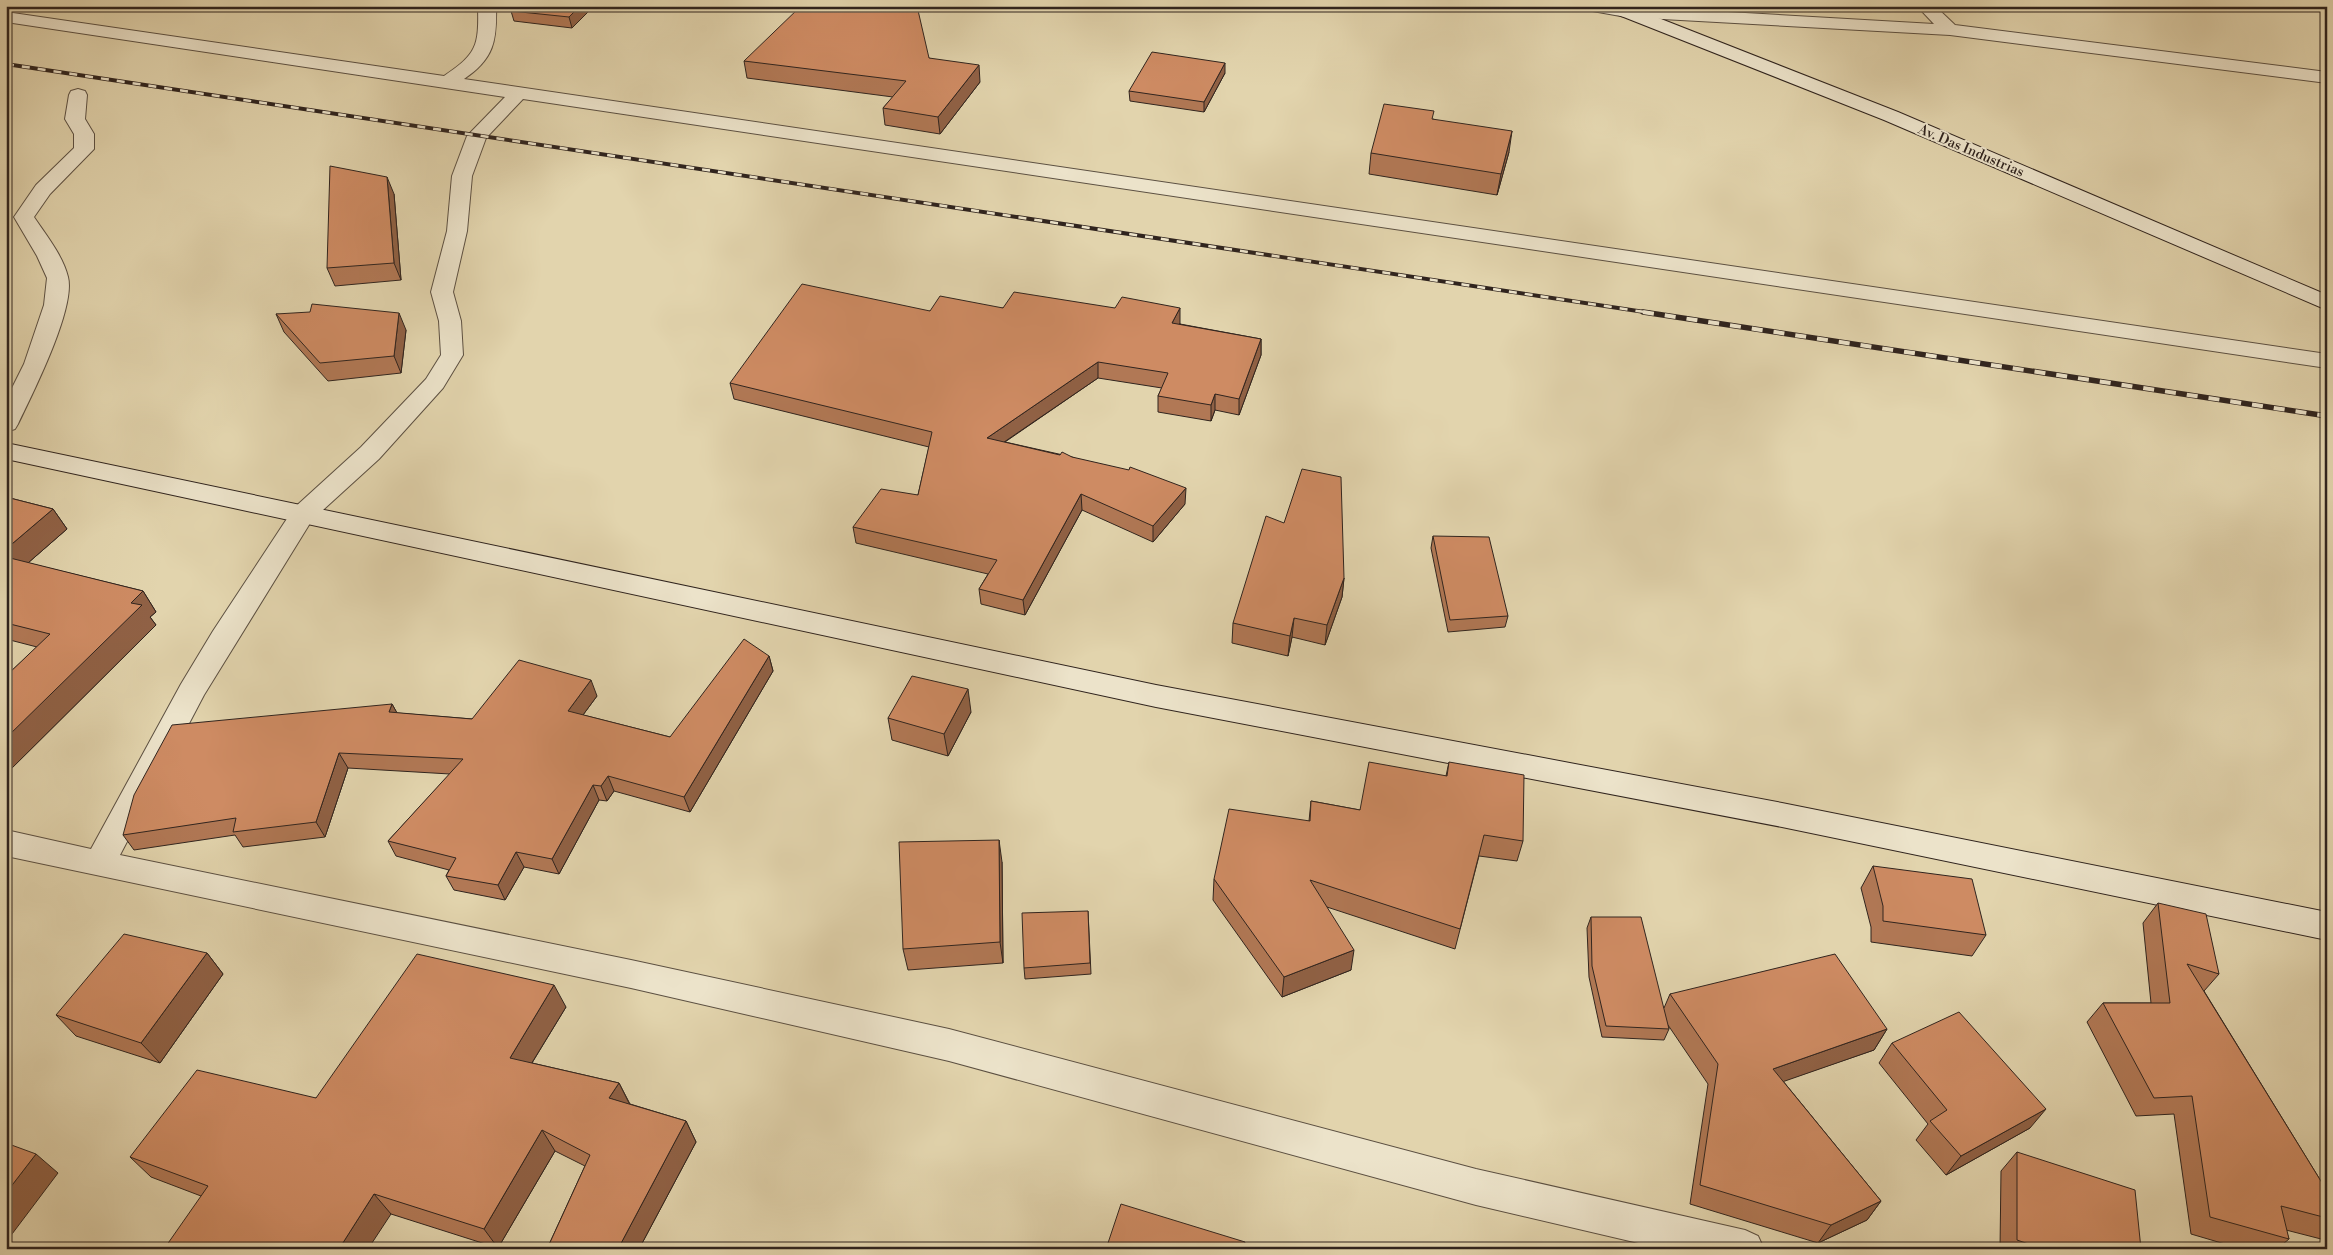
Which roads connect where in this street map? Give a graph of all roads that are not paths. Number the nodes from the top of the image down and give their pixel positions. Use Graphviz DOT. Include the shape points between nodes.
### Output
graph roads {
  1 [pos="487,6"];
  2 [pos="1593,6"];
  3 [pos="1925,6"];
  4 [pos="1619,9"];
  5 [pos="6,17"];
  6 [pos="1950,30"];
  7 [pos="2327,78"];
  8 [pos="448,82"];
  9 [pos="519,93"];
  10 [pos="78,95"];
  11 [pos="2327,303"];
  12 [pos="2327,361"];
  13 [pos="6,424"];
  14 [pos="6,451"];
  15 [pos="303,514"];
  16 [pos="6,843"];
  17 [pos="98,864"];
  18 [pos="2327,926"];
  19 [pos="1744,1249"];
  1 -- 8 [label="street" via="488,36 483,52 473,66"];
  2 -- 4 [label="street"];
  3 -- 6 [label="street"];
  4 -- 6 [label="street"];
  4 -- 11 [label="street, Av. Das Industrias" via="1891,116"];
  5 -- 8 [label="street"];
  6 -- 7 [label="street"];
  8 -- 9 [label="street"];
  9 -- 12 [label="street"];
  9 -- 15 [label="street" via="477,136 462,176 457,231 442,292 450,321 452,355 436,382 370,453"];
  10 -- 13 [label="street" via="75,119 84,134 84,149 29,206 24,217 58,278 55,305 36,364"];
  14 -- 15 [label="street"];
  15 -- 17 [label="street" via="195,684"];
  15 -- 18 [label="street" via="1156,696 1782,816"];
  16 -- 17 [label="street"];
  17 -- 19 [label="street" via="631,974 949,1045 1476,1187"];
}
